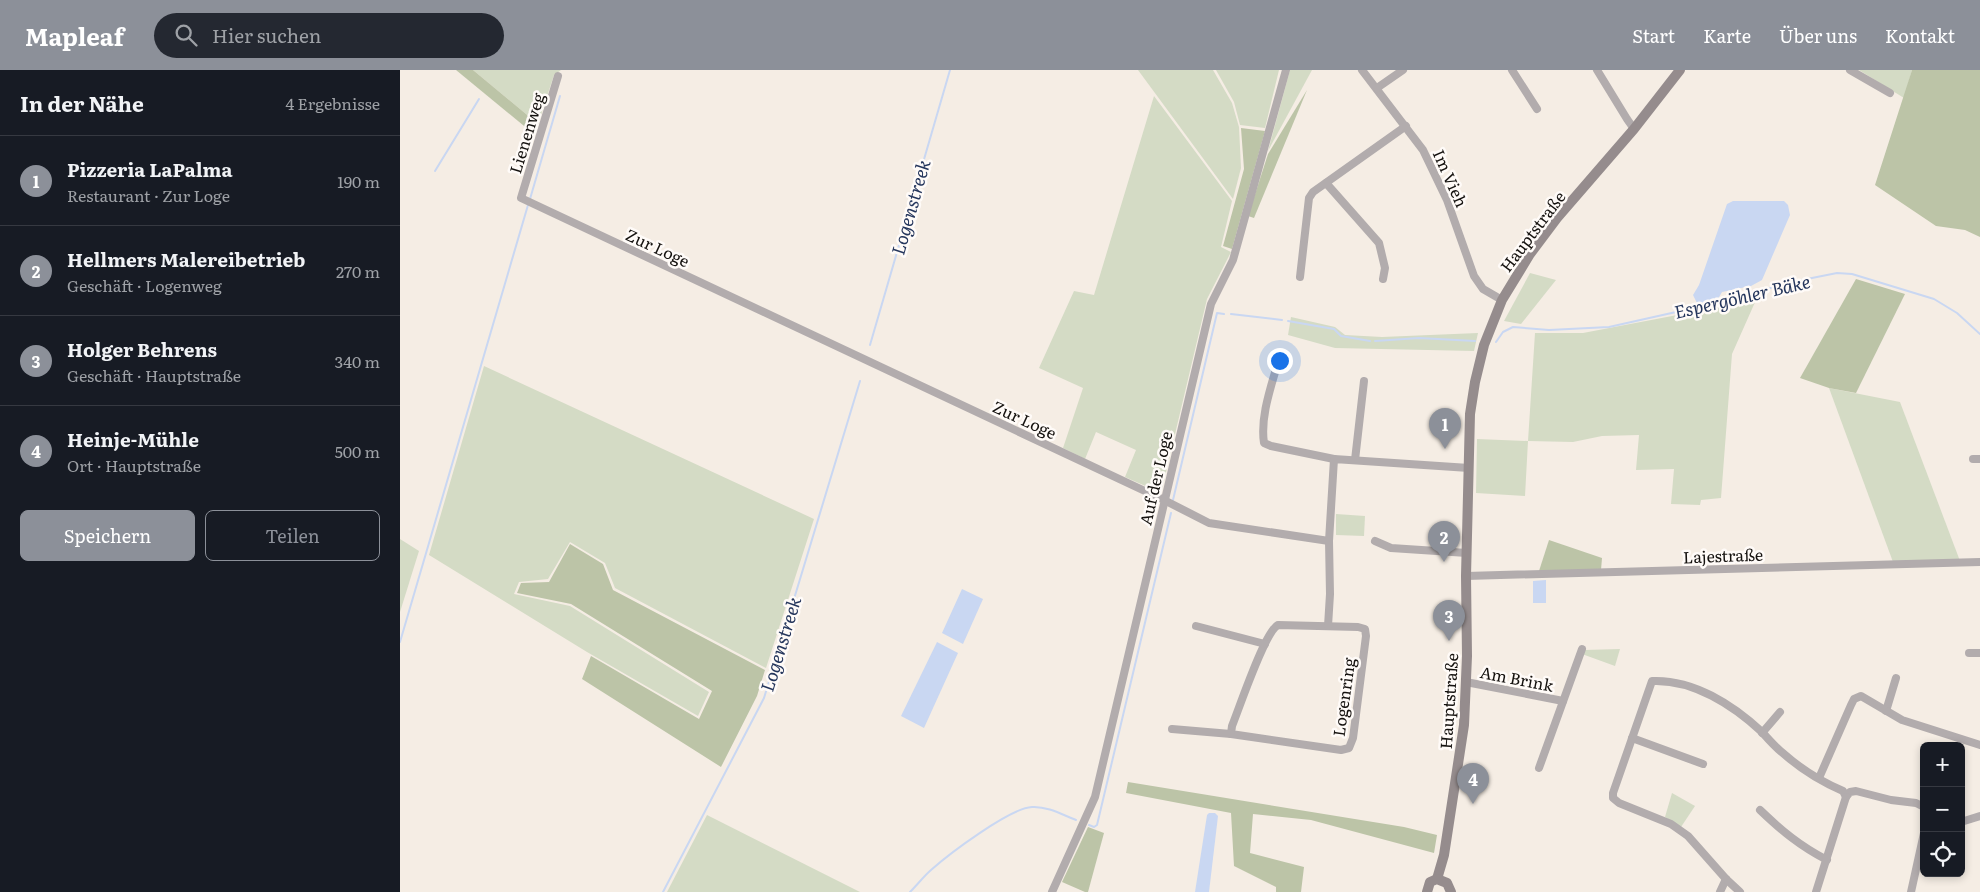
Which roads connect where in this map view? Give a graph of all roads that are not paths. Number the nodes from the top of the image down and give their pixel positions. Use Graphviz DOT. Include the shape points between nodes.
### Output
graph roads {
  1 [pos="1286,70"];
  2 [pos="1362,70"];
  3 [pos="1402,70"];
  4 [pos="1512,70"];
  5 [pos="1597,70"];
  6 [pos="1680,70"];
  7 [pos="1850,70"];
  8 [pos="558,76"];
  9 [pos="1376,88"];
  10 [pos="1890,94"];
  11 [pos="1537,109"];
  12 [pos="1406,126"];
  13 [pos="1634,128"];
  14 [pos="1326,183"];
  15 [pos="521,198"];
  16 [pos="1300,277"];
  17 [pos="1383,279"];
  18 [pos="1502,300"];
  19 [pos="1278,362"];
  20 [pos="1364,381"];
  21 [pos="1334,459"];
  22 [pos="1355,460"];
  23 [pos="1469,468"];
  24 [pos="1164,500"];
  25 [pos="1330,541"];
  26 [pos="1375,541"];
  27 [pos="1467,553"];
  28 [pos="1980,562"];
  29 [pos="1466,576"];
  30 [pos="1196,626"];
  31 [pos="1328,626"];
  32 [pos="1265,644"];
  33 [pos="1582,649"];
  34 [pos="1969,653"];
  35 [pos="1980,653"];
  36 [pos="1896,678"];
  37 [pos="1466,682"];
  38 [pos="1563,701"];
  39 [pos="1780,712"];
  40 [pos="1886,712"];
  41 [pos="1172,729"];
  42 [pos="1762,733"];
  43 [pos="1231,734"];
  44 [pos="1632,738"];
  45 [pos="1980,745"];
  46 [pos="1703,764"];
  47 [pos="1539,768"];
  48 [pos="1819,778"];
  49 [pos="1846,797"];
  50 [pos="1920,805"];
  51 [pos="1760,810"];
  52 [pos="1980,816"];
  53 [pos="1965,821"];
  54 [pos="1920,851"];
  55 [pos="1826,860"];
  56 [pos="1726,879"];
  57 [pos="1441,880"];
  58 [pos="1052,892"];
  59 [pos="1426,892"];
  60 [pos="1451,892"];
  61 [pos="1720,892"];
  62 [pos="1740,892"];
  63 [pos="1816,892"];
  64 [pos="1911,892"];
  1 -- 24 [label="street, Auf der Loge" via="1233,260 1211,304"];
  2 -- 9 [label="street, Im Vieh"];
  3 -- 9 [label="street"];
  4 -- 11 [label="street"];
  5 -- 13 [label="street"];
  6 -- 13 [label="main road, Hauptstraße"];
  7 -- 10 [label="street"];
  8 -- 15 [label="street, Lienenweg"];
  9 -- 12 [label="street, Im Vieh"];
  12 -- 14 [label="street"];
  12 -- 18 [label="street, Im Vieh" via="1436,174 1474,276 1483,289"];
  13 -- 18 [label="main road, Hauptstraße" via="1538,242"];
  14 -- 16 [label="street" via="1309,198"];
  14 -- 17 [label="street" via="1378,243 1385,268"];
  15 -- 24 [label="street, Zur Loge"];
  18 -- 23 [label="main road, Hauptstraße" via="1484,345 1475,382 1470,414"];
  19 -- 21 [label="street" via="1262,432 1264,443"];
  20 -- 22 [label="street"];
  21 -- 22 [label="street"];
  21 -- 25 [label="street"];
  22 -- 23 [label="street"];
  23 -- 27 [label="main road, Hauptstraße"];
  24 -- 25 [label="street, Zur Loge" via="1209,523"];
  24 -- 58 [label="street, Auf der Loge" via="1095,797"];
  25 -- 31 [label="street"];
  26 -- 27 [label="street" via="1391,548"];
  27 -- 29 [label="main road, Hauptstraße"];
  28 -- 29 [label="street, Lajestraße"];
  29 -- 37 [label="main road, Hauptstraße"];
  30 -- 32 [label="street"];
  31 -- 32 [label="street, Logenring" via="1278,625 1273,627"];
  31 -- 43 [label="street, Logenring" via="1365,629 1353,738 1349,748 1341,750"];
  32 -- 43 [label="street, Logenring"];
  33 -- 38 [label="street, Am Brink"];
  34 -- 35 [label="street"];
  36 -- 40 [label="street"];
  37 -- 38 [label="street, Am Brink"];
  37 -- 57 [label="main road, Hauptstraße" via="1462,743"];
  38 -- 47 [label="street, Am Brink"];
  39 -- 42 [label="street"];
  40 -- 45 [label="street"];
  40 -- 48 [label="street" via="1867,698 1854,699"];
  41 -- 43 [label="street, Logenring"];
  42 -- 44 [label="street" via="1718,699 1685,685 1652,681"];
  42 -- 48 [label="street" via="1784,755"];
  44 -- 46 [label="street"];
  44 -- 56 [label="street" via="1613,798 1671,824 1688,836"];
  48 -- 49 [label="street" via="1843,791"];
  49 -- 50 [label="street" via="1856,791"];
  49 -- 55 [label="street"];
  51 -- 55 [label="street" via="1803,848"];
  52 -- 53 [label="street"];
  54 -- 64 [label="street"];
  55 -- 63 [label="street"];
  56 -- 61 [label="street"];
  56 -- 62 [label="street"];
  57 -- 59 [label="main road" via="1430,882"];
  57 -- 60 [label="main road" via="1450,886"];
}
